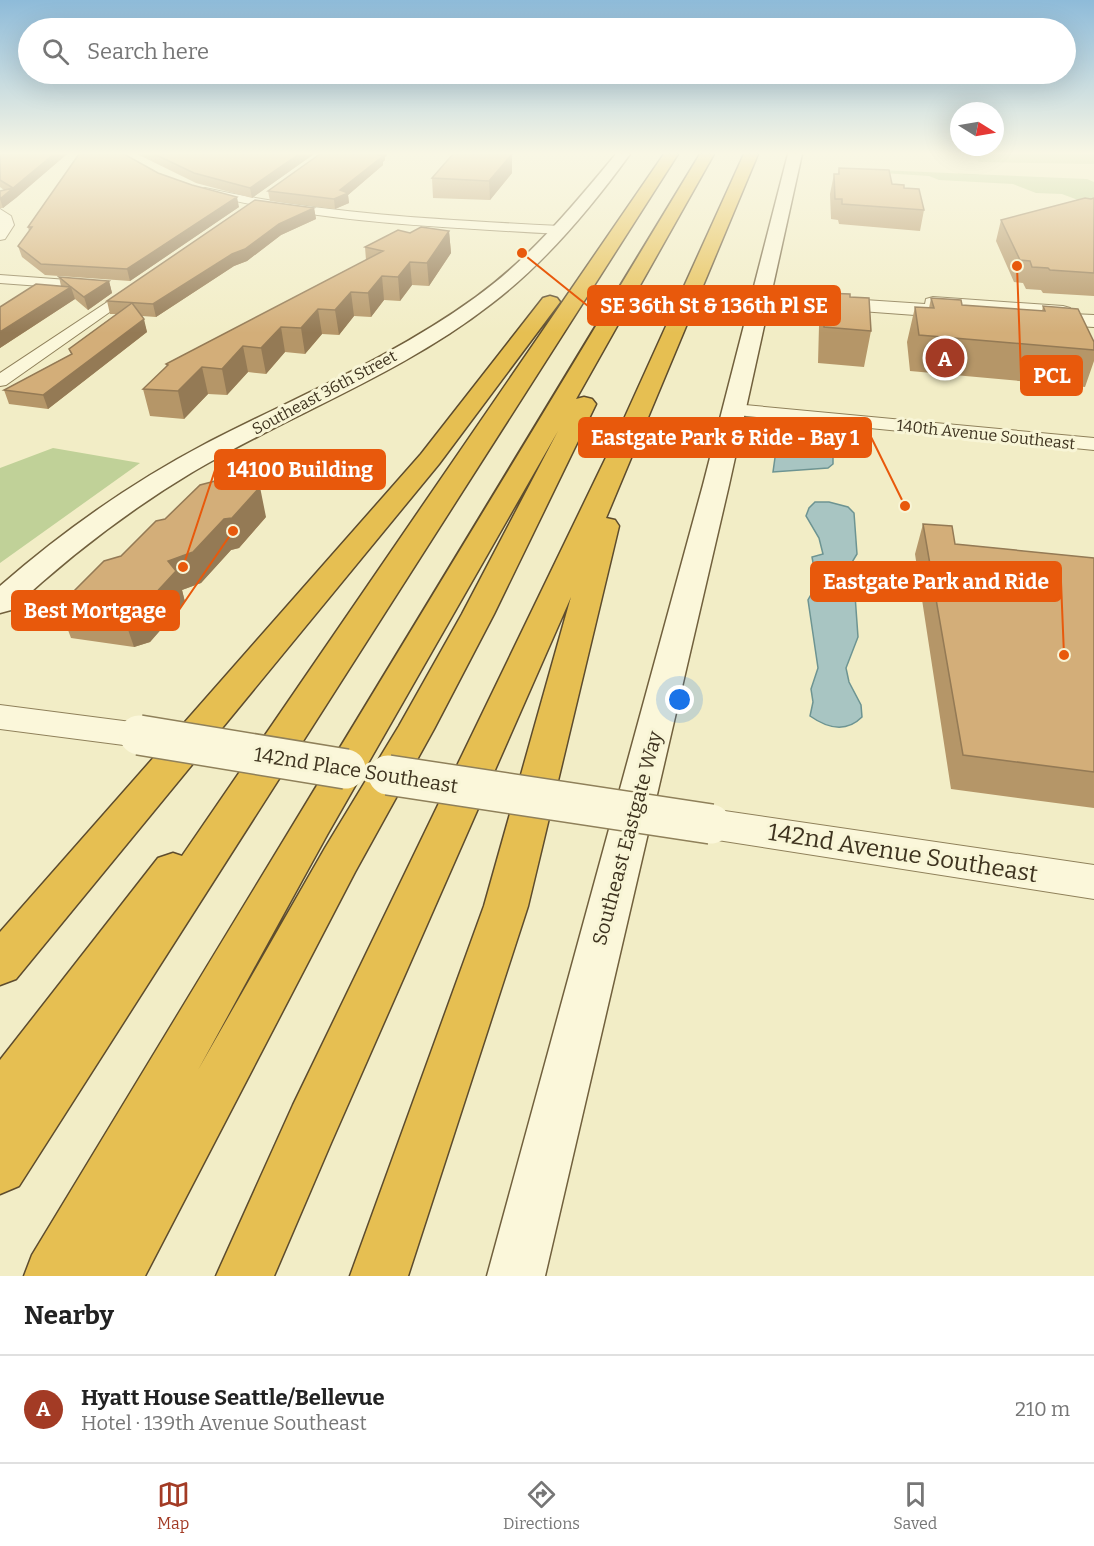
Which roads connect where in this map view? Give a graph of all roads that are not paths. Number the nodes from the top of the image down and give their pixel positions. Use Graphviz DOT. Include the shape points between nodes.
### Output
graph roads {
  1 [pos="0,213"];
  2 [pos="320,214"];
  3 [pos="574,214"];
  4 [pos="632,214"];
  5 [pos="672,214"];
  6 [pos="685,214"];
  7 [pos="725,214"];
  8 [pos="780,214"];
  9 [pos="561,230"];
  10 [pos="0,236"];
  11 [pos="591,275"];
  12 [pos="0,279"];
  13 [pos="760,295"];
  14 [pos="1094,314"];
  15 [pos="1094,321"];
  16 [pos="0,381"];
  17 [pos="734,410"];
  18 [pos="627,441"];
  19 [pos="1094,444"];
  20 [pos="397,571"];
  21 [pos="0,603"];
  22 [pos="0,717"];
  23 [pos="346,769"];
  24 [pos="388,775"];
  25 [pos="711,824"];
  26 [pos="319,856"];
  27 [pos="1094,882"];
  28 [pos="0,965"];
  29 [pos="0,1101"];
  30 [pos="0,1167"];
  31 [pos="52,1276"];
  32 [pos="113,1276"];
  33 [pos="245,1276"];
  34 [pos="379,1276"];
  35 [pos="516,1276"];
  1 -- 10 [label="street" via="8,225"];
  2 -- 9 [label="street"];
  3 -- 9 [label="main road, Southeast 36th Street"];
  4 -- 11 [label="highway"];
  5 -- 23 [label="highway"];
  6 -- 24 [label="highway" via="478,614"];
  7 -- 18 [label="highway"];
  8 -- 13 [label="main road, Southeast Eastgate Way"];
  9 -- 21 [label="main road, Southeast 36th Street" via="517,275 481,303 370,370 158,481 88,528"];
  11 -- 20 [label="highway"];
  11 -- 28 [label="highway" via="553,298 430,459"];
  12 -- 16 [label="street" via="110,287 139,285"];
  13 -- 14 [label="street"];
  13 -- 15 [label="street"];
  13 -- 17 [label="main road, Southeast Eastgate Way"];
  17 -- 19 [label="street, 140th Avenue Southeast"];
  17 -- 35 [label="main road, Southeast Eastgate Way"];
  18 -- 33 [label="highway"];
  18 -- 34 [label="highway" via="506,906"];
  20 -- 29 [label="highway"];
  20 -- 30 [label="highway"];
  22 -- 23 [label="street, 142nd Place Southeast, bridge"];
  23 -- 24 [label="street, 142nd Place Southeast"];
  23 -- 26 [label="highway"];
  24 -- 25 [label="street, 142nd Place Southeast, bridge"];
  24 -- 26 [label="highway"];
  25 -- 27 [label="street, 142nd Avenue Southeast"];
  26 -- 31 [label="highway"];
  26 -- 32 [label="highway"];
}
